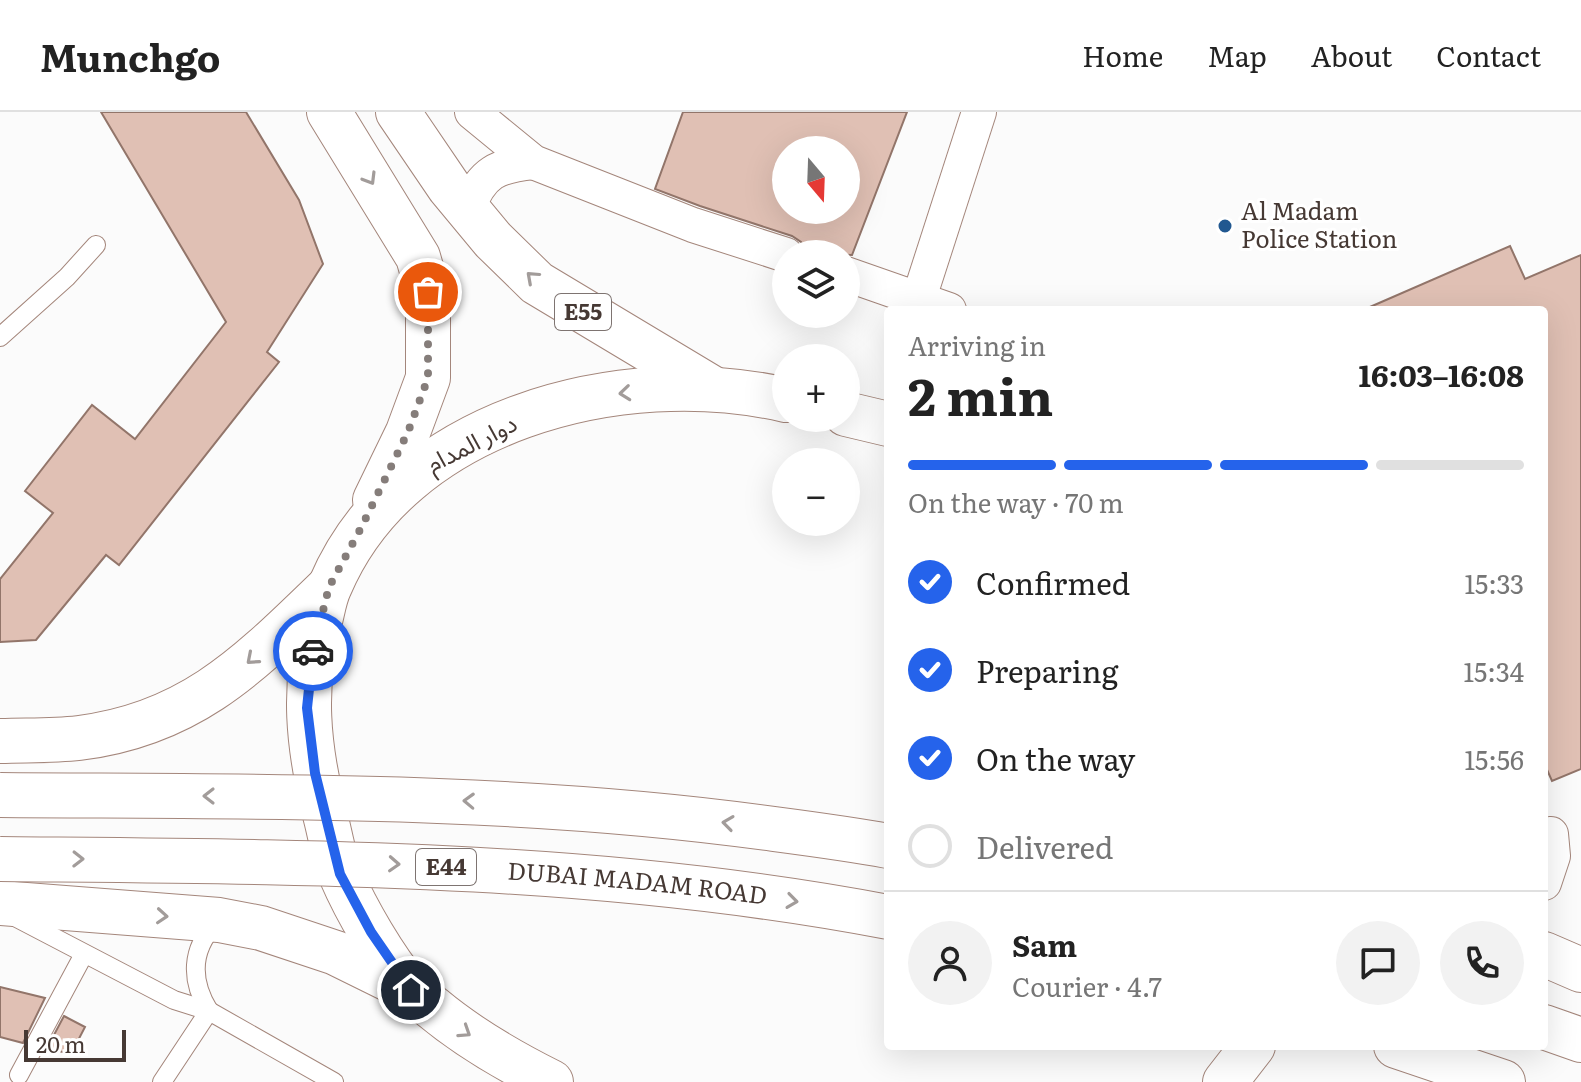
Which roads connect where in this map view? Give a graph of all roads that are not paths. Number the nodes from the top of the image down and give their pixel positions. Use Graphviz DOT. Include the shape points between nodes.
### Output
graph roads {
  1 [pos="329,112"];
  2 [pos="398,112"];
  3 [pos="472,112"];
  4 [pos="979,112"];
  5 [pos="533,162"];
  6 [pos="468,208"];
  7 [pos="96,245"];
  8 [pos="772,250"];
  9 [pos="860,279"];
  10 [pos="934,304"];
  11 [pos="0,337"];
  12 [pos="717,391"];
  13 [pos="772,398"];
  14 [pos="860,417"];
  15 [pos="884,423"];
  16 [pos="361,528"];
  17 [pos="329,587"];
  18 [pos="0,741"];
  19 [pos="0,795"];
  20 [pos="1548,831"];
  21 [pos="1548,834"];
  22 [pos="884,845"];
  23 [pos="0,859"];
  24 [pos="1581,862"];
  25 [pos="1548,871"];
  26 [pos="0,906"];
  27 [pos="884,916"];
  28 [pos="219,920"];
  29 [pos="84,954"];
  30 [pos="1548,956"];
  31 [pos="1581,970"];
  32 [pos="411,990"];
  33 [pos="209,1011"];
  34 [pos="1548,1028"];
  35 [pos="1581,1040"];
  36 [pos="1250,1050"];
  37 [pos="1408,1050"];
  38 [pos="19,1075"];
  39 [pos="162,1082"];
  40 [pos="334,1082"];
  41 [pos="551,1082"];
  42 [pos="1225,1082"];
  43 [pos="1503,1082"];
  1 -- 16 [label="main road, one-way" via="418,257 428,292 428,378"];
  2 -- 6 [label="main road, E55"];
  3 -- 5 [label="street"];
  4 -- 10 [label="street"];
  5 -- 6 [label="street" via="502,166 476,188"];
  5 -- 8 [label="street"];
  12 -- 6 [label="main road, E55, one-way" via="537,283"];
  7 -- 11 [label="lane"];
  9 -- 10 [label="street"];
  12 -- 13 [label="main road, دوار المدام"];
  12 -- 16 [label="main road, دوار المدام, one-way" via="668,388 610,394 508,422 417,472"];
  14 -- 15 [label="main road"];
  16 -- 17 [label="main road, دوار المدام"];
  17 -- 18 [label="main road, one-way" via="222,684 176,712 80,738"];
  17 -- 32 [label="main road, دوار المدام" via="314,645 307,708 315,773 340,874"];
  22 -- 19 [label="main road, one-way, bridge" via="705,819 535,804 364,797"];
  20 -- 24 [label="street"];
  21 -- 25 [label="street" via="1553,856"];
  23 -- 27 [label="main road, DUBAI MADAM ROAD / E44, one-way, bridge" via="364,863 528,871 692,887"];
  26 -- 28 [label="main road, one-way"];
  26 -- 29 [label="lane"];
  28 -- 32 [label="main road" via="336,953"];
  28 -- 33 [label="lane" via="207,932 195,963 197,988"];
  29 -- 33 [label="lane" via="174,1000"];
  29 -- 38 [label="lane"];
  30 -- 31 [label="main road"];
  32 -- 41 [label="main road, دوار المدام, one-way" via="456,1027"];
  33 -- 39 [label="lane"];
  33 -- 40 [label="lane"];
  34 -- 35 [label="main road"];
  36 -- 42 [label="main road"];
  37 -- 43 [label="main road"];
}
